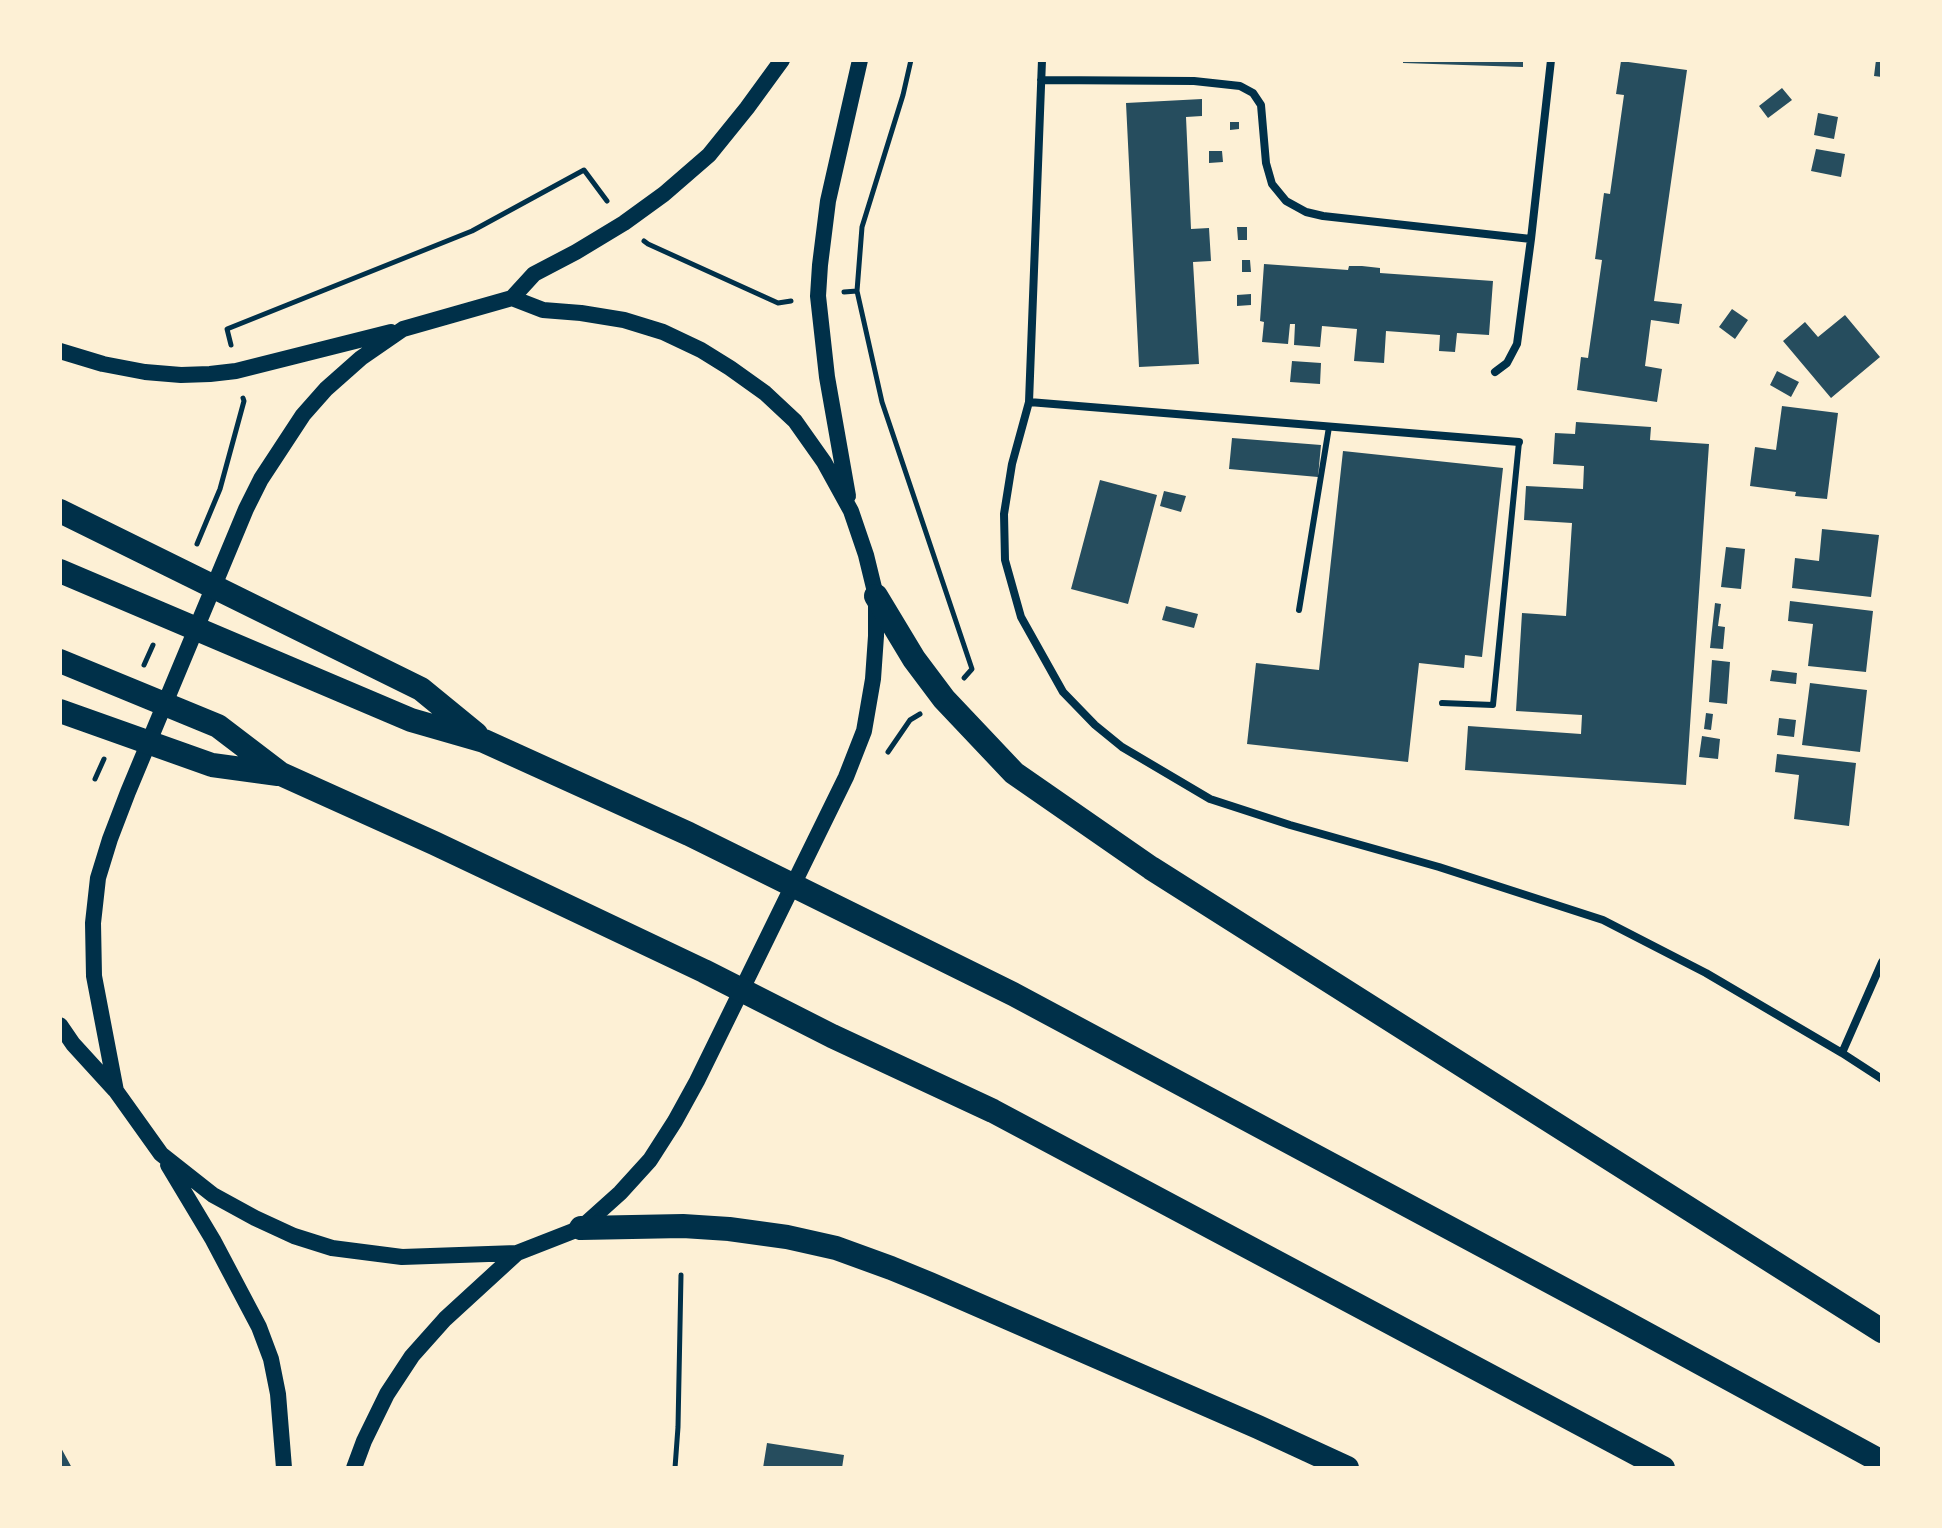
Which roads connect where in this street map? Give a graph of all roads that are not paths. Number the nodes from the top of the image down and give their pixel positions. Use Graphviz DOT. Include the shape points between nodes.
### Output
graph roads {
  1 [pos="782,60"];
  2 [pos="860,60"];
  3 [pos="1042,60"];
  4 [pos="1551,60"];
  5 [pos="1041,80"];
  6 [pos="1531,239"];
  7 [pos="512,298"];
  8 [pos="403,329"];
  9 [pos="60,351"];
  10 [pos="1495,372"];
  11 [pos="1029,402"];
  12 [pos="1329,427"];
  13 [pos="1519,442"];
  14 [pos="60,511"];
  15 [pos="851,511"];
  16 [pos="60,571"];
  17 [pos="876,596"];
  18 [pos="1299,610"];
  19 [pos="60,661"];
  20 [pos="1442,703"];
  21 [pos="60,711"];
  22 [pos="484,741"];
  23 [pos="281,774"];
  24 [pos="1882,962"];
  25 [pos="60,1025"];
  26 [pos="1842,1053"];
  27 [pos="1882,1079"];
  28 [pos="116,1091"];
  29 [pos="161,1154"];
  30 [pos="581,1228"];
  31 [pos="517,1253"];
  32 [pos="1882,1331"];
  33 [pos="1882,1462"];
  34 [pos="284,1468"];
  35 [pos="354,1468"];
  36 [pos="1347,1468"];
  37 [pos="1663,1468"];
  1 -- 7 [label="main road" via="709,155 624,223 534,274"];
  2 -- 15 [label="main road" via="828,201 818,296"];
  3 -- 5 [label="street"];
  4 -- 6 [label="street"];
  5 -- 6 [label="street" via="1240,86 1261,105 1272,184 1286,201 1306,212"];
  5 -- 11 [label="street"];
  6 -- 10 [label="street" via="1517,344"];
  7 -- 8 [label="main road"];
  7 -- 15 [label="main road" via="543,310 624,320 663,332 730,368 795,421"];
  8 -- 9 [label="main road" via="236,371 181,375 103,364"];
  8 -- 28 [label="main road" via="326,389 261,479 110,839 98,878 94,976"];
  11 -- 12 [label="street"];
  11 -- 26 [label="street" via="1004,514 1005,560 1021,617 1063,692 1122,747 1210,799 1603,920"];
  12 -- 13 [label="street"];
  12 -- 18 [label="lane"];
  13 -- 20 [label="lane" via="1493,705"];
  14 -- 22 [label="highway" via="421,689"];
  15 -- 17 [label="main road"];
  16 -- 22 [label="highway" via="411,720"];
  17 -- 30 [label="main road" via="873,679 864,731 846,777 675,1121 650,1160"];
  17 -- 32 [label="highway" via="944,699 1014,773 1151,868"];
  19 -- 23 [label="highway" via="218,726"];
  21 -- 23 [label="highway" via="212,765"];
  22 -- 33 [label="highway" via="689,834 1013,994"];
  23 -- 37 [label="highway" via="993,1111"];
  24 -- 26 [label="street"];
  25 -- 28 [label="main road"];
  26 -- 27 [label="street"];
  28 -- 29 [label="main road"];
  29 -- 31 [label="main road" via="213,1195 294,1236 332,1248 402,1257"];
  29 -- 34 [label="main road" via="259,1327 278,1394"];
  30 -- 31 [label="main road"];
  30 -- 36 [label="highway" via="729,1229 836,1248"];
  31 -- 35 [label="main road" via="412,1356 387,1394"];
}
